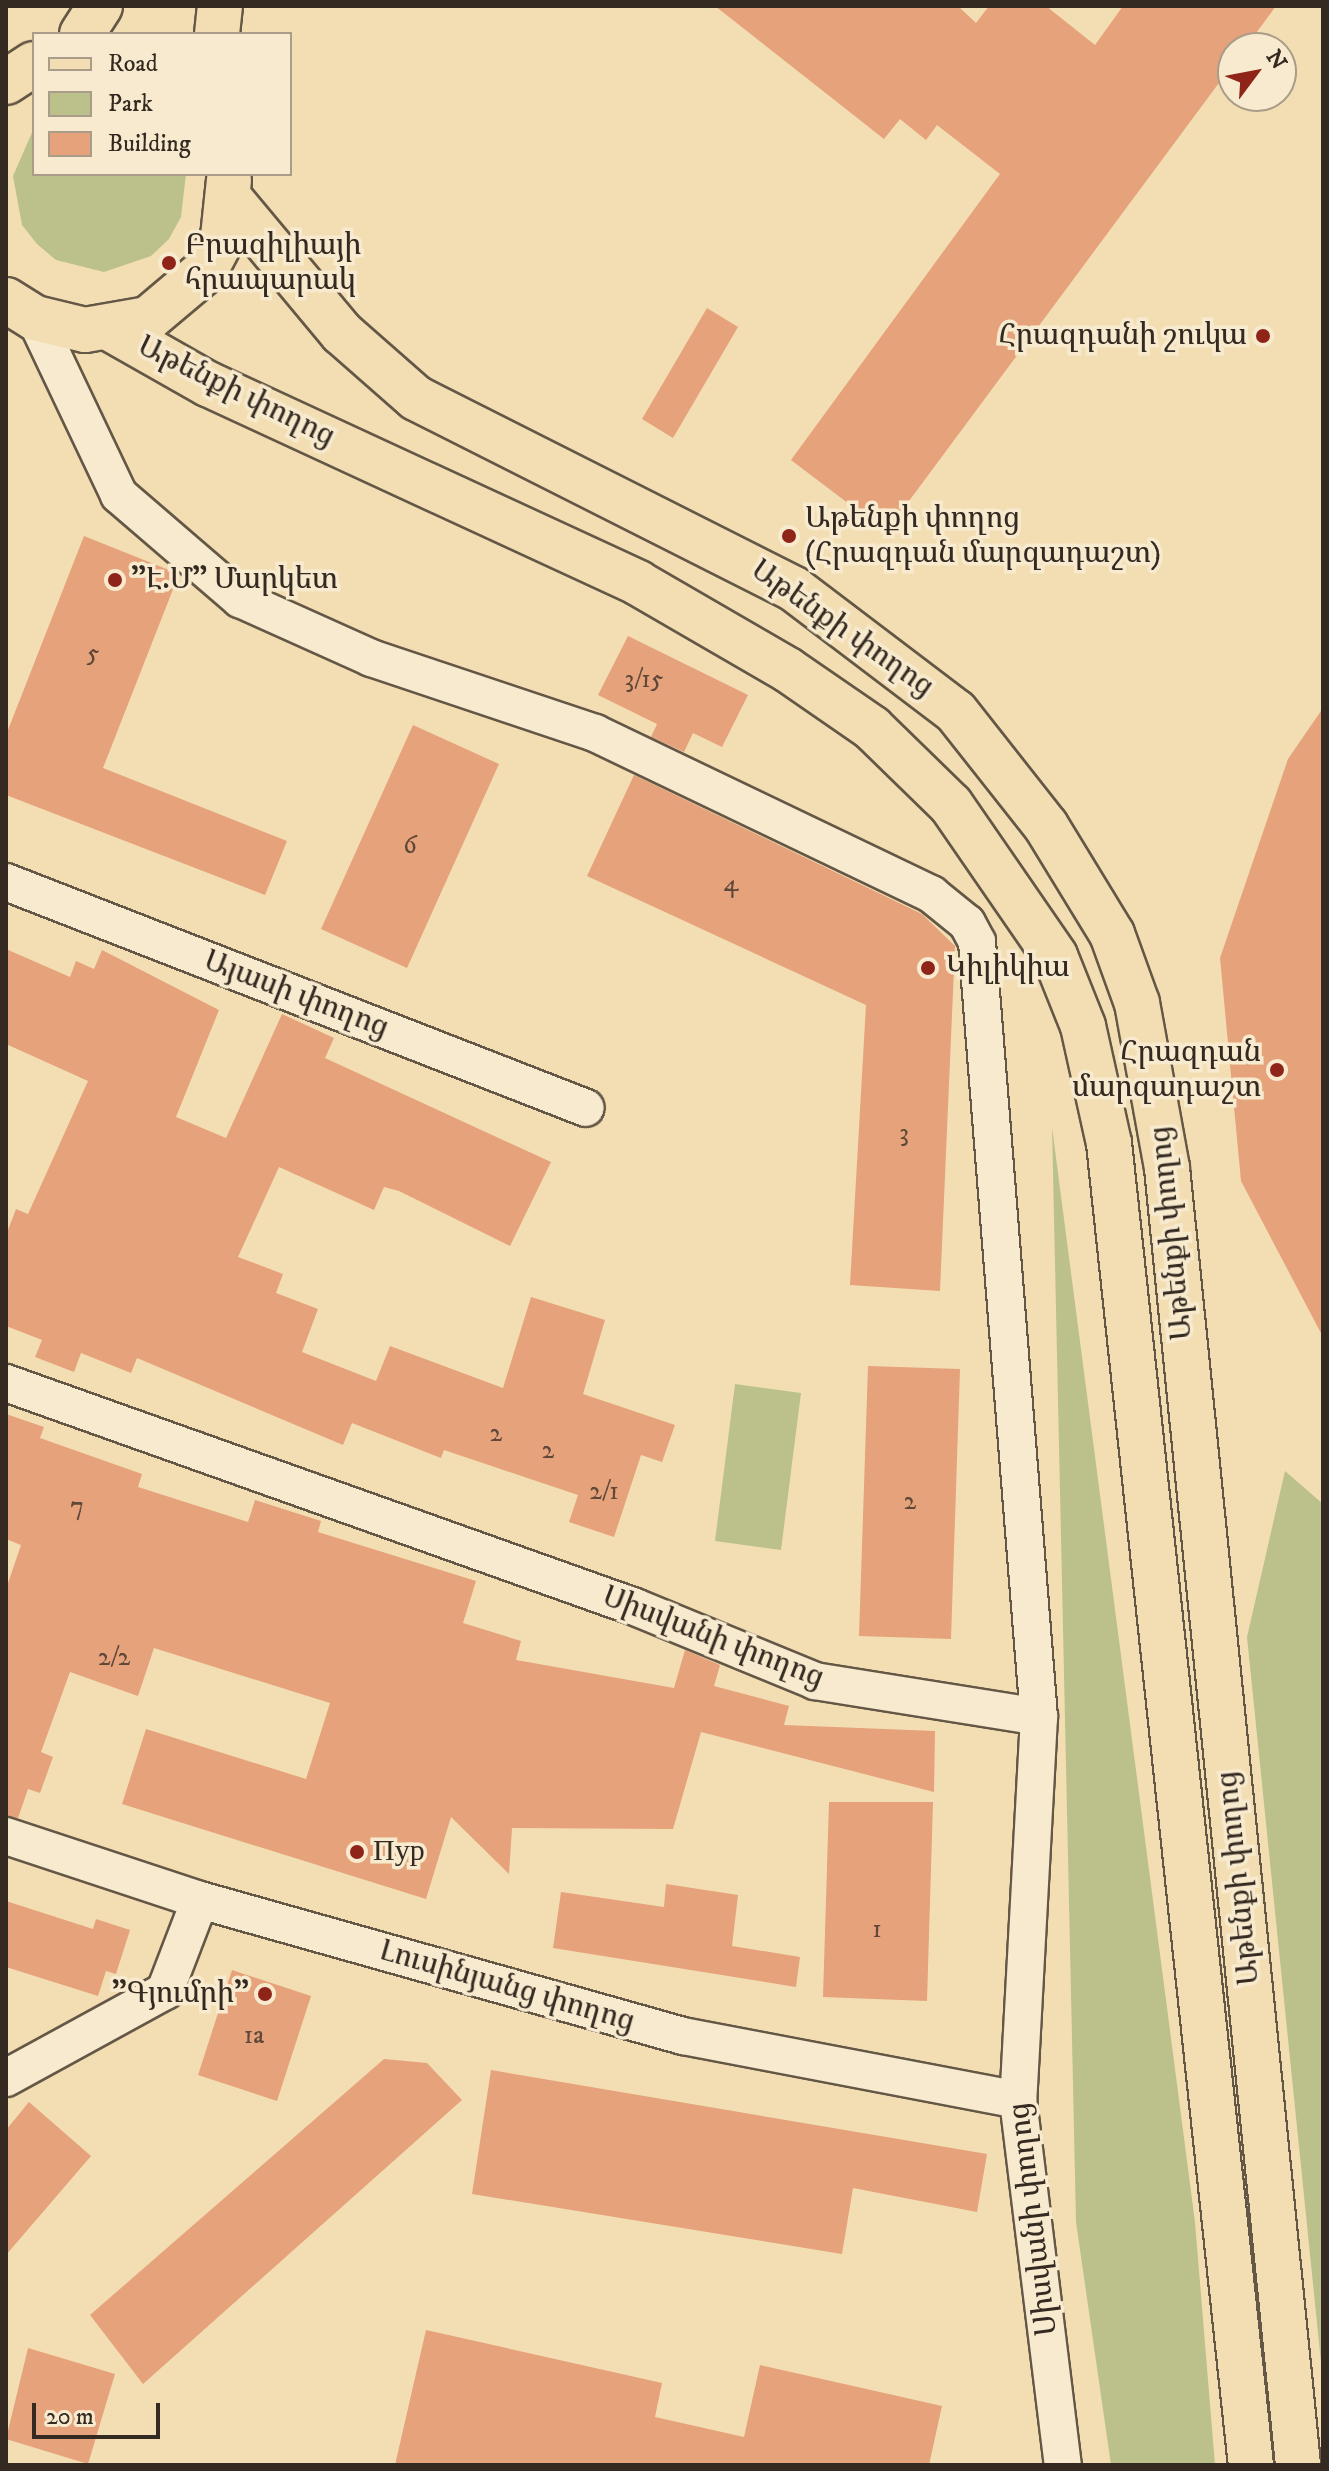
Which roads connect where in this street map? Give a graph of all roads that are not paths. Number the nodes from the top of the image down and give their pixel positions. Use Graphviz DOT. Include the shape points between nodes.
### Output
graph roads {
  1 [pos="100,6"];
  2 [pos="220,6"];
  3 [pos="83,32"];
  4 [pos="217,32"];
  5 [pos="32,65"];
  6 [pos="6,82"];
  7 [pos="229,187"];
  8 [pos="20,309"];
  9 [pos="111,329"];
  10 [pos="6,882"];
  11 [pos="586,1108"];
  12 [pos="6,1383"];
  13 [pos="1039,1717"];
  14 [pos="6,1836"];
  15 [pos="200,1900"];
  16 [pos="6,2078"];
  17 [pos="1018,2100"];
  18 [pos="1063,2465"];
  19 [pos="1251,2465"];
  20 [pos="1298,2465"];
  1 -- 3 [label="main road"];
  2 -- 4 [label="main road"];
  5 -- 6 [label="main road"];
  7 -- 9 [label="main road" via="223,237 197,280 148,319"];
  7 -- 20 [label="main road, Աթենքի փողոց" via="342,333 416,398 721,546 794,589 938,697 1046,826 1112,934 1137,1003 1167,1168"];
  8 -- 9 [label="main road"];
  8 -- 13 [label="street" via="119,495 240,599 371,658 595,733 931,894 967,923 983,967"];
  9 -- 19 [label="main road, Աթենքի փողոց" via="208,384 638,583 788,670 872,728 951,805 1055,956 1083,1026 1109,1143"];
  10 -- 11 [label="street, Այասի փողոց"];
  12 -- 13 [label="street, Սիսվանի փողոց" via="635,1607 815,1681"];
  13 -- 17 [label="street, Սիսվանի փողոց"];
  14 -- 15 [label="street, Լուսինյանց փողոց"];
  15 -- 16 [label="street" via="165,1991"];
  15 -- 17 [label="street, Լուսինյանց փողոց" via="683,2036"];
  17 -- 18 [label="street, Սիսվանի փողոց"];
}
